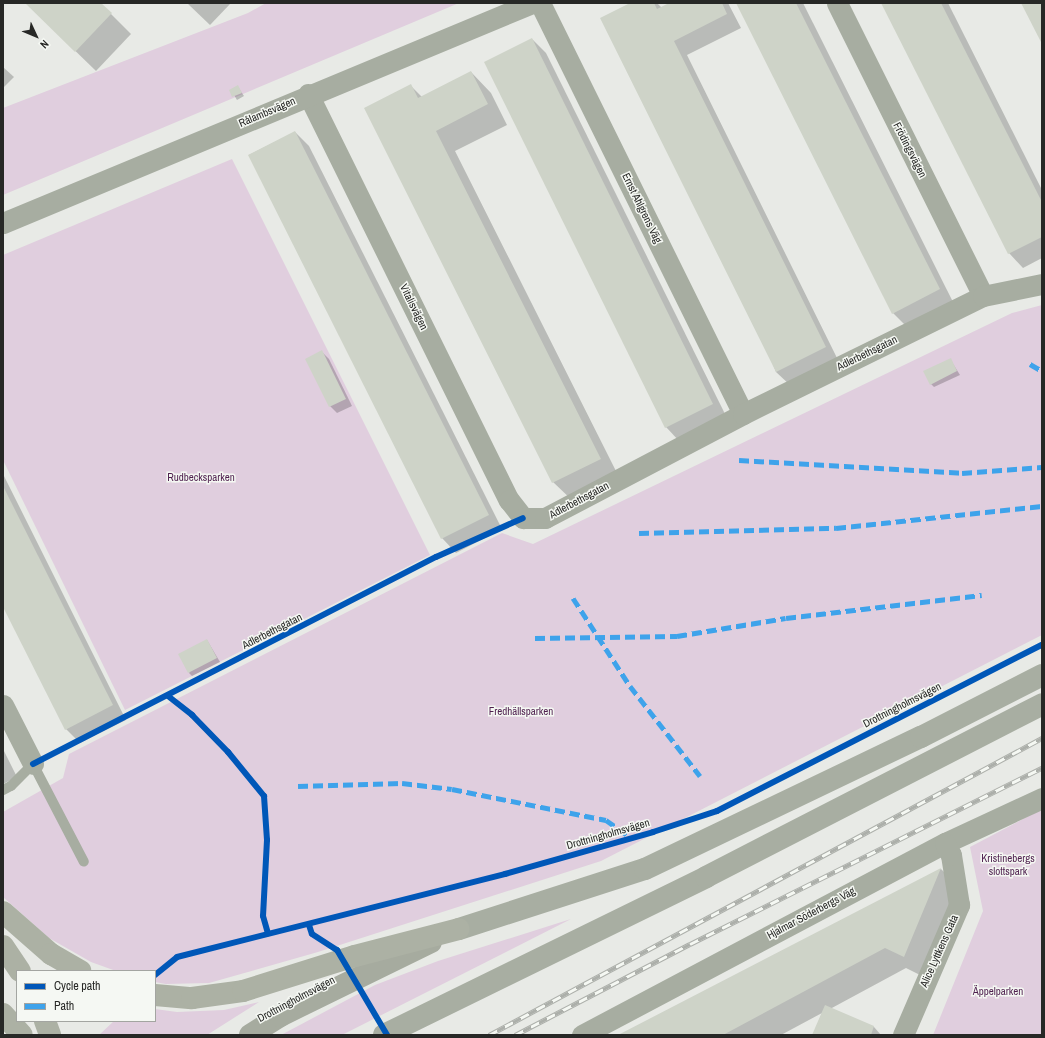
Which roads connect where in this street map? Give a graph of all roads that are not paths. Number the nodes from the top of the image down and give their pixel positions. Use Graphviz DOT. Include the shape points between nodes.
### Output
graph roads {
  1 [pos="532,3"];
  2 [pos="540,3"];
  3 [pos="837,3"];
  4 [pos="308,94"];
  5 [pos="3,222"];
  6 [pos="1040,283"];
  7 [pos="984,296"];
  8 [pos="743,414"];
  9 [pos="523,518"];
  10 [pos="1042,675"];
  11 [pos="1042,704"];
  12 [pos="3,705"];
  13 [pos="33,764"];
  14 [pos="3,790"];
  15 [pos="1042,798"];
  16 [pos="945,843"];
  17 [pos="84,862"];
  18 [pos="3,912"];
  19 [pos="459,929"];
  20 [pos="3,946"];
  21 [pos="19,970"];
  22 [pos="79,970"];
  23 [pos="157,996"];
  24 [pos="4,1016"];
  25 [pos="22,1035"];
  26 [pos="250,1035"];
  27 [pos="384,1035"];
  28 [pos="582,1035"];
  29 [pos="903,1035"];
  1 -- 4 [label="street, Rålambsvägen"];
  2 -- 8 [label="street, Ernst Ahlgrens Väg"];
  3 -- 7 [label="street, Frödingsvägen"];
  4 -- 5 [label="street, Rålambsvägen"];
  4 -- 9 [label="street, Vitalisvägen" via="509,500"];
  6 -- 7 [label="street, Adlerbethsgatan"];
  7 -- 8 [label="street, Adlerbethsgatan"];
  8 -- 9 [label="street, Adlerbethsgatan" via="545,518"];
  10 -- 19 [label="main road, Drottningholmsvägen" via="921,737 645,869"];
  11 -- 27 [label="main road" via="706,877"];
  12 -- 13 [label="street"];
  13 -- 14 [label="lane" via="11,786"];
  13 -- 17 [label="lane"];
  15 -- 16 [label="street, Hjalmar Söderbergs Väg"];
  16 -- 28 [label="street, Hjalmar Söderbergs Väg"];
  16 -- 29 [label="street, Alice Lyttkens Gata" via="951,855 959,905"];
  18 -- 22 [label="highway" via="51,954"];
  19 -- 23 [label="highway" via="355,956 243,991 199,998"];
  19 -- 26 [label="main road, Drottningholmsvägen" via="280,1016"];
  20 -- 21 [label="highway"];
  24 -- 25 [label="highway"];
}
